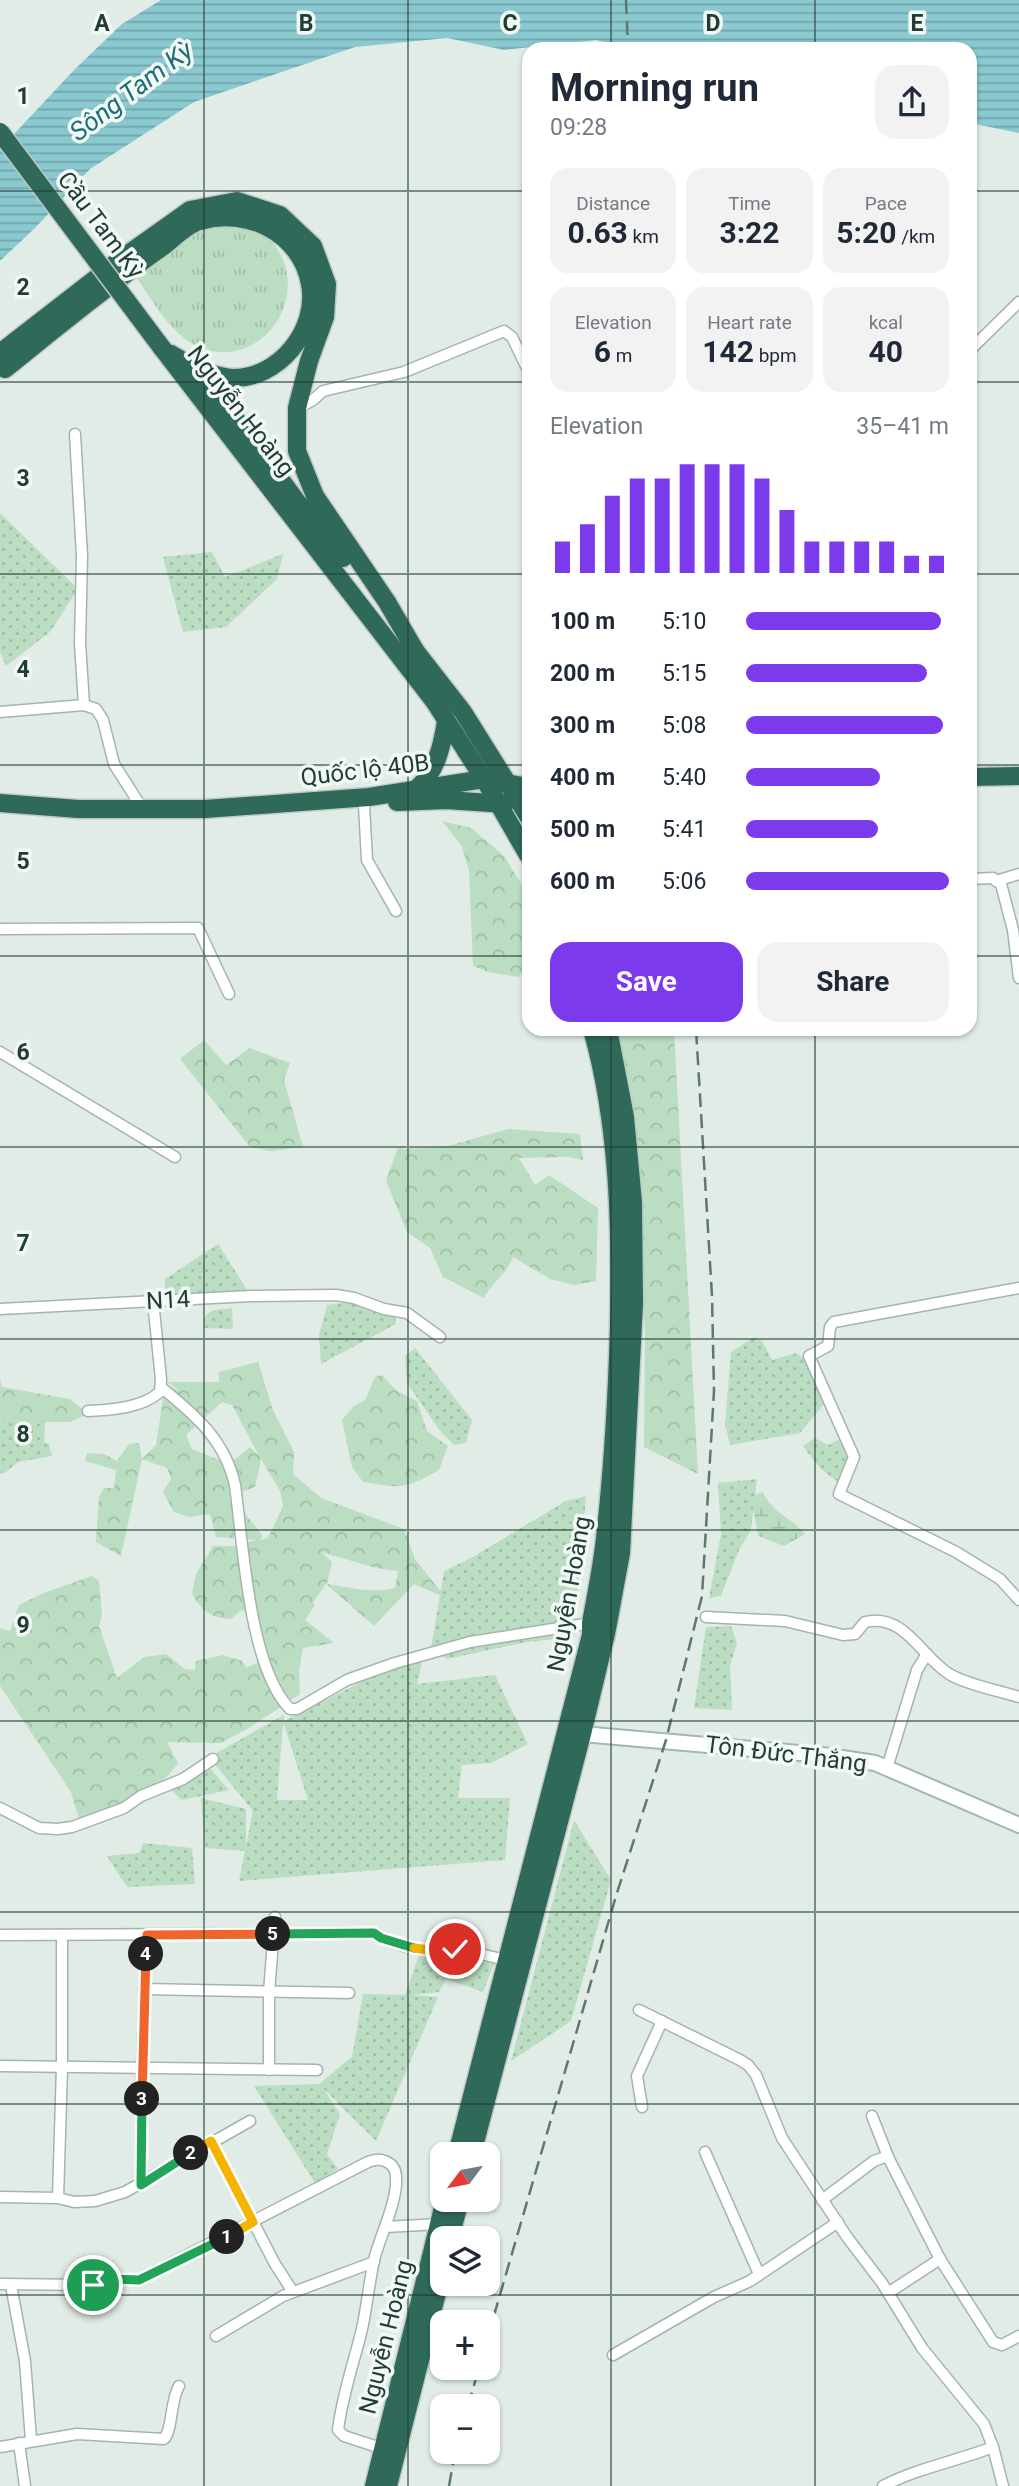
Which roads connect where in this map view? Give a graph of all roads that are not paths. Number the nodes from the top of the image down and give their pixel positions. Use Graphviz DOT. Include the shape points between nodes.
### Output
graph roads {
  1 [pos="0,132"];
  2 [pos="1019,302"];
  3 [pos="977,343"];
  4 [pos="162,348"];
  5 [pos="522,358"];
  6 [pos="2,365"];
  7 [pos="200,371"];
  8 [pos="297,408"];
  9 [pos="75,434"];
  10 [pos="416,652"];
  11 [pos="84,705"];
  12 [pos="0,712"];
  13 [pos="446,721"];
  14 [pos="977,776"];
  15 [pos="1019,776"];
  16 [pos="484,779"];
  17 [pos="510,784"];
  18 [pos="415,790"];
  19 [pos="522,797"];
  20 [pos="0,803"];
  21 [pos="522,803"];
  22 [pos="498,804"];
  23 [pos="364,805"];
  24 [pos="142,808"];
  25 [pos="205,809"];
  26 [pos="522,845"];
  27 [pos="1019,874"];
  28 [pos="977,879"];
  29 [pos="996,881"];
  30 [pos="396,911"];
  31 [pos="0,929"];
  32 [pos="1019,978"];
  33 [pos="229,994"];
  34 [pos="593,1036"];
  35 [pos="609,1036"];
  36 [pos="0,1052"];
  37 [pos="175,1157"];
  38 [pos="1019,1288"];
  39 [pos="153,1301"];
  40 [pos="0,1309"];
  41 [pos="440,1337"];
  42 [pos="162,1388"];
  43 [pos="88,1411"];
  44 [pos="1019,1600"];
  45 [pos="706,1617"];
  46 [pos="591,1623"];
  47 [pos="927,1654"];
  48 [pos="1019,1697"];
  49 [pos="582,1734"];
  50 [pos="213,1759"];
  51 [pos="887,1768"];
  52 [pos="0,1808"];
  53 [pos="1019,1825"];
  54 [pos="275,1917"];
  55 [pos="273,1934"];
  56 [pos="0,1935"];
  57 [pos="62,1935"];
  58 [pos="147,1935"];
  59 [pos="506,1960"];
  60 [pos="144,1989"];
  61 [pos="269,1992"];
  62 [pos="349,1993"];
  63 [pos="639,2010"];
  64 [pos="662,2021"];
  65 [pos="0,2066"];
  66 [pos="62,2067"];
  67 [pos="142,2068"];
  68 [pos="269,2070"];
  69 [pos="317,2070"];
  70 [pos="642,2107"];
  71 [pos="872,2116"];
  72 [pos="250,2121"];
  73 [pos="211,2141"];
  74 [pos="460,2142"];
  75 [pos="475,2142"];
  76 [pos="705,2152"];
  77 [pos="889,2159"];
  78 [pos="141,2185"];
  79 [pos="0,2197"];
  80 [pos="58,2198"];
  81 [pos="822,2200"];
  82 [pos="253,2222"];
  83 [pos="838,2222"];
  84 [pos="385,2227"];
  85 [pos="430,2230"];
  86 [pos="940,2259"];
  87 [pos="374,2262"];
  88 [pos="760,2274"];
  89 [pos="6,2285"];
  90 [pos="430,2285"];
  91 [pos="293,2292"];
  92 [pos="888,2293"];
  93 [pos="436,2296"];
  94 [pos="216,2336"];
  95 [pos="1019,2336"];
  96 [pos="613,2355"];
  97 [pos="179,2386"];
  98 [pos="32,2440"];
  99 [pos="19,2443"];
  100 [pos="0,2447"];
  101 [pos="993,2447"];
  102 [pos="384,2449"];
  103 [pos="25,2486"];
  104 [pos="374,2486"];
  105 [pos="388,2486"];
  106 [pos="883,2486"];
  107 [pos="1003,2486"];
  1 -- 4 [label="highway, Cầu Tam Kỳ, bridge"];
  2 -- 3 [label="street"];
  4 -- 7 [label="highway, Nguyễn Hoàng"];
  4 -- 13 [label="highway, Nguyễn Hoàng"];
  5 -- 8 [label="street" via="504,331 404,372 323,391"];
  6 -- 7 [label="highway" via="198,221 239,216 272,228 298,255 310,284 310,313 299,341 280,362 260,373 232,378"];
  6 -- 8 [label="highway" via="121,258 190,210 237,201 280,215 313,246 327,284 325,317"];
  7 -- 10 [label="highway, Nguyễn Hoàng"];
  8 -- 10 [label="highway" via="297,451 315,496"];
  9 -- 11 [label="street"];
  10 -- 17 [label="highway, Nguyễn Hoàng"];
  11 -- 12 [label="street"];
  11 -- 24 [label="street" via="99,712 114,764"];
  13 -- 16 [label="highway, Nguyễn Hoàng"];
  13 -- 18 [label="highway" via="431,774"];
  14 -- 15 [label="highway"];
  16 -- 17 [label="highway, Quốc lộ 40B"];
  16 -- 18 [label="highway, Quốc lộ 40B"];
  16 -- 22 [label="highway, Nguyễn Hoàng"];
  17 -- 19 [label="highway, Quốc lộ 40B"];
  18 -- 25 [label="highway, Quốc lộ 40B"];
  20 -- 24 [label="highway, Quốc lộ 40B"];
  21 -- 22 [label="highway, Quốc lộ 40B"];
  22 -- 23 [label="highway, Quốc lộ 40B" via="446,800"];
  22 -- 26 [label="highway, Nguyễn Hoàng"];
  23 -- 25 [label="highway, Quốc lộ 40B" via="225,814"];
  23 -- 30 [label="street" via="368,864"];
  24 -- 25 [label="highway, Quốc lộ 40B"];
  27 -- 29 [label="street"];
  28 -- 29 [label="street"];
  29 -- 32 [label="street" via="1013,930"];
  31 -- 33 [label="street" via="198,928"];
  34 -- 46 [label="highway, Nguyễn Hoàng" via="609,1118 621,1252 605,1540"];
  35 -- 49 [label="highway, Nguyễn Hoàng" via="625,1117 633,1202 634,1304 621,1553"];
  36 -- 37 [label="street"];
  38 -- 44 [label="street" via="834,1322 828,1346 810,1356 853,1457 839,1494 956,1552 1000,1579"];
  39 -- 40 [label="street, N14"];
  39 -- 41 [label="street, N14" via="336,1295 407,1313"];
  39 -- 42 [label="street"];
  42 -- 43 [label="street" via="153,1397 127,1406"];
  42 -- 46 [label="street" via="210,1431 233,1478 260,1654 289,1709 358,1676 407,1660 478,1641"];
  45 -- 47 [label="street" via="785,1621 843,1636 877,1620 906,1632"];
  46 -- 59 [label="highway, Nguyễn Hoàng"];
  47 -- 48 [label="street" via="951,1675"];
  47 -- 51 [label="street" via="917,1670"];
  49 -- 51 [label="street, Tôn Đức Thắng" via="822,1755"];
  49 -- 75 [label="highway, Nguyễn Hoàng"];
  50 -- 52 [label="street" via="124,1808 72,1827 39,1828"];
  51 -- 53 [label="street, Tôn Đức Thắng"];
  54 -- 55 [label="street"];
  55 -- 58 [label="street"];
  55 -- 59 [label="street" via="374,1933 407,1947 463,1950"];
  55 -- 61 [label="street"];
  56 -- 57 [label="street"];
  57 -- 58 [label="street"];
  57 -- 66 [label="street"];
  58 -- 60 [label="street"];
  59 -- 74 [label="highway, Nguyễn Hoàng"];
  60 -- 61 [label="street"];
  60 -- 67 [label="street"];
  61 -- 62 [label="street"];
  61 -- 68 [label="street"];
  63 -- 64 [label="street"];
  64 -- 70 [label="street" via="637,2076"];
  64 -- 81 [label="street" via="752,2070 777,2129"];
  65 -- 66 [label="street"];
  66 -- 67 [label="street"];
  66 -- 80 [label="street"];
  67 -- 68 [label="street"];
  67 -- 78 [label="street"];
  68 -- 69 [label="street"];
  71 -- 77 [label="street"];
  72 -- 73 [label="street"];
  73 -- 78 [label="street"];
  73 -- 82 [label="street"];
  76 -- 88 [label="street"];
  77 -- 81 [label="street" via="874,2161"];
  77 -- 86 [label="street"];
  78 -- 80 [label="street" via="95,2201"];
  79 -- 80 [label="street"];
  81 -- 83 [label="street"];
  82 -- 84 [label="street" via="378,2159 389,2163 396,2173"];
  82 -- 89 [label="street" via="139,2280 105,2280 89,2286"];
  82 -- 91 [label="street"];
  83 -- 88 [label="street"];
  83 -- 92 [label="street"];
  84 -- 85 [label="street"];
  84 -- 87 [label="street"];
  86 -- 92 [label="street"];
  86 -- 95 [label="street" via="993,2342 1002,2345"];
  87 -- 91 [label="street"];
  87 -- 102 [label="street" via="338,2430"];
  88 -- 96 [label="street"];
  89 -- 98 [label="street" via="25,2361"];
  90 -- 102 [label="highway, Nguyễn Hoàng"];
  91 -- 94 [label="street"];
  92 -- 101 [label="street" via="922,2348 984,2424"];
  93 -- 105 [label="highway, Nguyễn Hoàng"];
  97 -- 98 [label="street" via="164,2439 90,2434"];
  98 -- 99 [label="street"];
  99 -- 100 [label="street"];
  99 -- 103 [label="street"];
  101 -- 106 [label="street"];
  101 -- 107 [label="street"];
  102 -- 104 [label="highway, Nguyễn Hoàng"];
}
